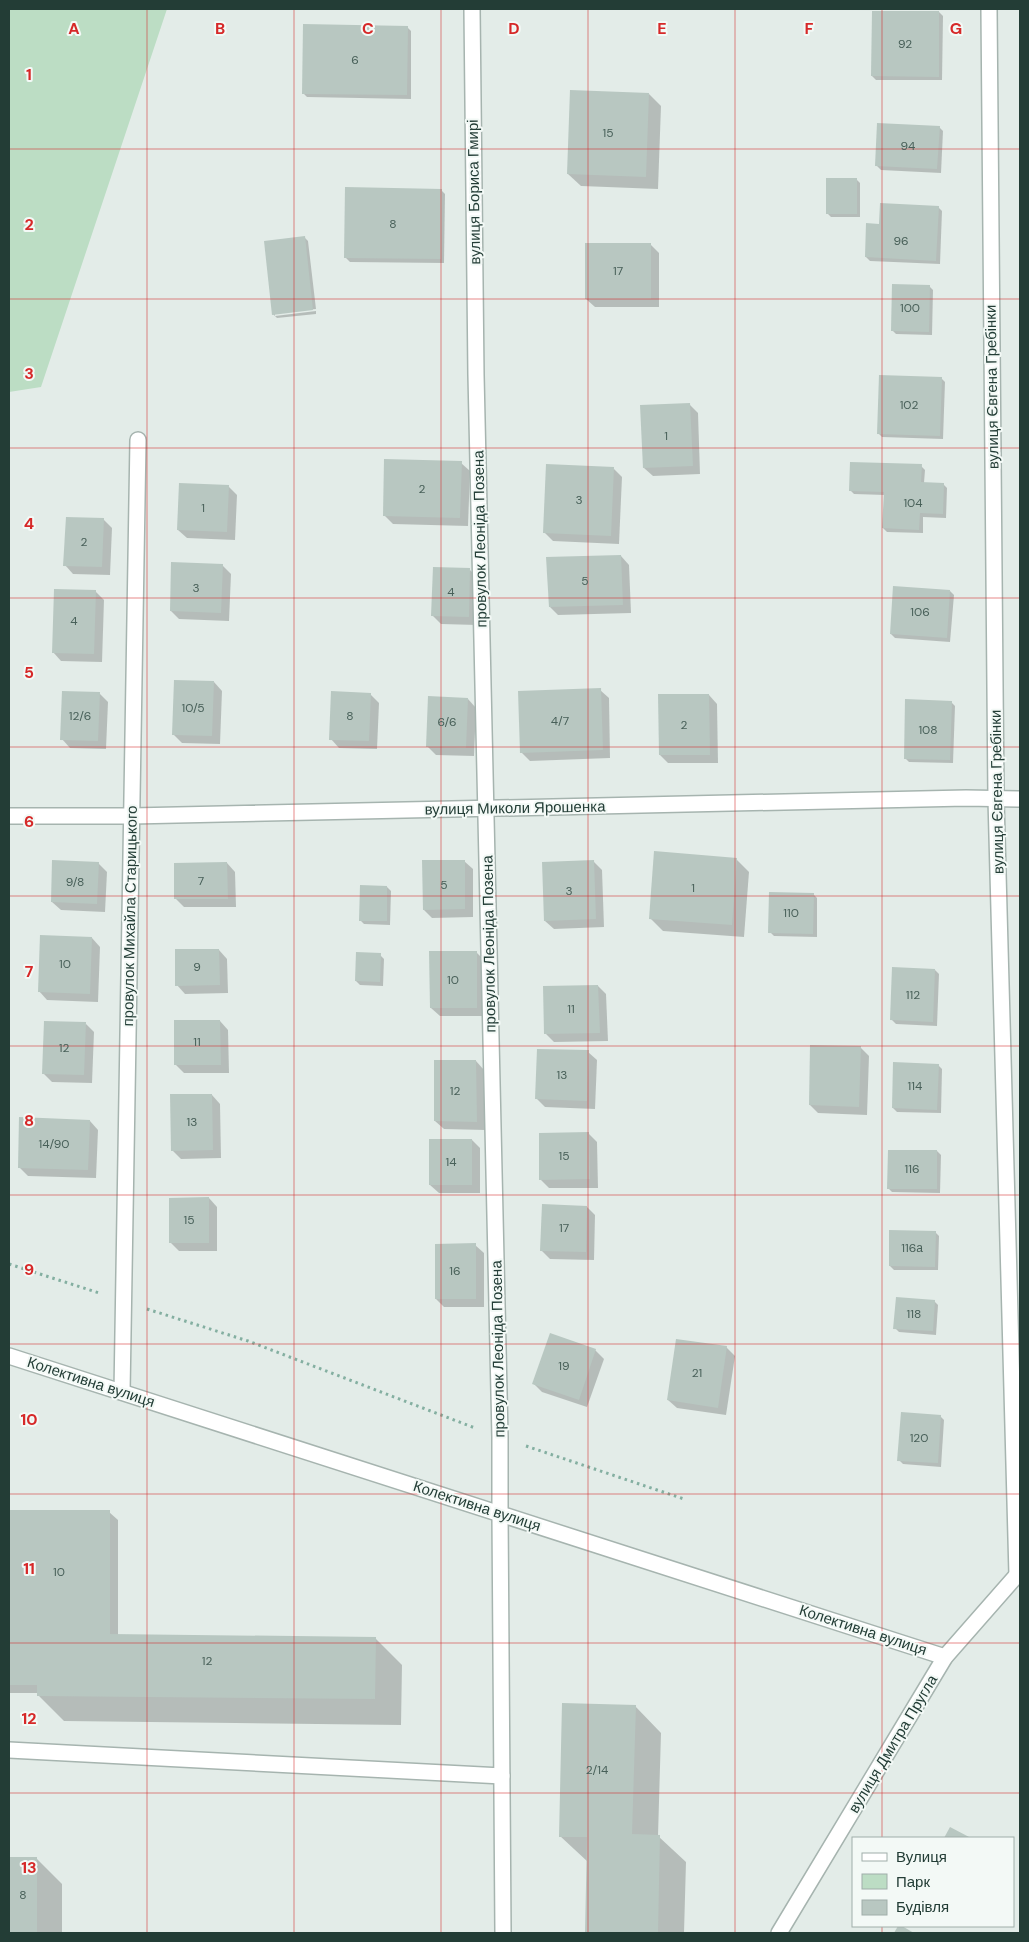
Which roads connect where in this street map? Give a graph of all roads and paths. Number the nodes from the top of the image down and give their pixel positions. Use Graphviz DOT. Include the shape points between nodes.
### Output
graph roads {
  1 [pos="472,9"];
  2 [pos="989,9"];
  3 [pos="476,374"];
  4 [pos="138,440"];
  5 [pos="996,799"];
  6 [pos="1020,799"];
  7 [pos="486,809"];
  8 [pos="9,816"];
  9 [pos="132,816"];
  10 [pos="248,1341"];
  11 [pos="9,1356"];
  12 [pos="122,1392"];
  13 [pos="500,1437"];
  14 [pos="684,1499"];
  15 [pos="500,1514"];
  16 [pos="1019,1576"];
  17 [pos="945,1657"];
  18 [pos="9,1750"];
  19 [pos="502,1776"];
  20 [pos="504,1933"];
  21 [pos="779,1933"];
  1 -- 3 [label="street, вулиця Бориса Гмирі"];
  2 -- 5 [label="street, вулиця Євгена Гребінки"];
  3 -- 7 [label="street, провулок Леоніда Позена"];
  4 -- 9 [label="street, провулок Михайла Старицького"];
  5 -- 6 [label="street, вулиця Миколи Ярошенка"];
  5 -- 7 [label="street, вулиця Миколи Ярошенка"];
  5 -- 16 [label="street, вулиця Євгена Гребінки"];
  7 -- 9 [label="street, вулиця Миколи Ярошенка"];
  7 -- 13 [label="street, провулок Леоніда Позена"];
  8 -- 9 [label="street, вулиця Миколи Ярошенка"];
  9 -- 12 [label="street, провулок Михайла Старицького"];
  10 -- 13 [label="path"];
  11 -- 12 [label="street, Колективна вулиця"];
  12 -- 15 [label="street, Колективна вулиця"];
  13 -- 14 [label="path"];
  13 -- 15 [label="street, провулок Леоніда Позена"];
  15 -- 17 [label="street, Колективна вулиця"];
  15 -- 19 [label="street, провулок Леоніда Позена"];
  16 -- 17 [label="street, вулиця Дмитра Пругла"];
  17 -- 21 [label="street, вулиця Дмитра Пругла"];
  18 -- 19 [label="street"];
  19 -- 20 [label="street, провулок Леоніда Позена"];
}
